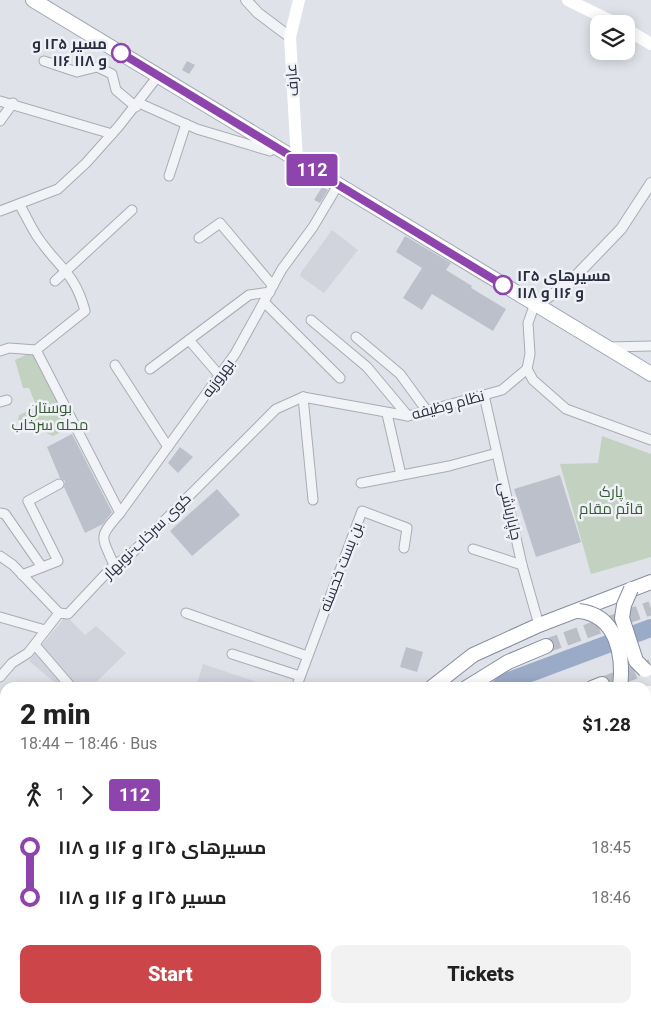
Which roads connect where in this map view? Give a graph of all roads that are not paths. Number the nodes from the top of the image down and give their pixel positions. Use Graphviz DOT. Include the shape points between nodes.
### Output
graph roads {
  1 [pos="33,0"];
  2 [pos="246,0"];
  3 [pos="299,0"];
  4 [pos="568,0"];
  5 [pos="598,15"];
  6 [pos="635,35"];
  7 [pos="290,37"];
  8 [pos="651,44"];
  9 [pos="44,61"];
  10 [pos="158,76"];
  11 [pos="0,101"];
  12 [pos="13,103"];
  13 [pos="138,105"];
  14 [pos="0,121"];
  15 [pos="186,124"];
  16 [pos="112,134"];
  17 [pos="273,146"];
  18 [pos="297,161"];
  19 [pos="169,176"];
  20 [pos="651,183"];
  21 [pos="338,185"];
  22 [pos="19,204"];
  23 [pos="132,210"];
  24 [pos="0,211"];
  25 [pos="199,238"];
  26 [pos="67,271"];
  27 [pos="55,281"];
  28 [pos="271,289"];
  29 [pos="264,302"];
  30 [pos="536,306"];
  31 [pos="311,320"];
  32 [pos="356,338"];
  33 [pos="189,340"];
  34 [pos="651,346"];
  35 [pos="606,347"];
  36 [pos="36,350"];
  37 [pos="0,352"];
  38 [pos="115,366"];
  39 [pos="150,369"];
  40 [pos="527,369"];
  41 [pos="651,374"];
  42 [pos="220,376"];
  43 [pos="340,378"];
  44 [pos="484,395"];
  45 [pos="303,397"];
  46 [pos="427,411"];
  47 [pos="387,414"];
  48 [pos="408,416"];
  49 [pos="651,440"];
  50 [pos="168,447"];
  51 [pos="497,453"];
  52 [pos="401,475"];
  53 [pos="361,483"];
  54 [pos="59,484"];
  55 [pos="313,500"];
  56 [pos="0,513"];
  57 [pos="120,513"];
  58 [pos="404,548"];
  59 [pos="473,549"];
  60 [pos="0,556"];
  61 [pos="522,565"];
  62 [pos="114,566"];
  63 [pos="42,567"];
  64 [pos="22,575"];
  65 [pos="651,582"];
  66 [pos="631,589"];
  67 [pos="579,611"];
  68 [pos="60,612"];
  69 [pos="186,613"];
  70 [pos="0,617"];
  71 [pos="540,626"];
  72 [pos="45,630"];
  73 [pos="35,645"];
  74 [pos="546,646"];
  75 [pos="232,654"];
  76 [pos="306,656"];
  77 [pos="649,670"];
  78 [pos="300,676"];
  79 [pos="0,678"];
  80 [pos="67,682"];
  81 [pos="298,682"];
  82 [pos="439,682"];
  83 [pos="476,682"];
  84 [pos="621,682"];
  1 -- 10 [label="main road"];
  2 -- 7 [label="street"];
  3 -- 7 [label="main road, عارف"];
  4 -- 5 [label="main road"];
  6 -- 8 [label="main road"];
  7 -- 18 [label="main road, عارف"];
  9 -- 13 [label="street" via="77,72 97,66 112,74 116,90"];
  10 -- 13 [label="street"];
  10 -- 17 [label="main road"];
  11 -- 12 [label="street"];
  12 -- 14 [label="street"];
  12 -- 16 [label="street"];
  13 -- 15 [label="street"];
  13 -- 16 [label="street"];
  15 -- 17 [label="street" via="270,151"];
  15 -- 19 [label="street"];
  16 -- 22 [label="street" via="58,189"];
  17 -- 18 [label="main road"];
  18 -- 21 [label="main road"];
  20 -- 30 [label="street" via="621,228 569,283"];
  21 -- 28 [label="street, بهروزیه"];
  21 -- 30 [label="main road"];
  22 -- 24 [label="street"];
  22 -- 26 [label="street" via="39,239"];
  23 -- 26 [label="street"];
  25 -- 28 [label="street" via="220,223"];
  26 -- 27 [label="street"];
  26 -- 36 [label="street" via="80,292 85,311"];
  28 -- 29 [label="street, بهروزیه"];
  28 -- 33 [label="street" via="249,295"];
  29 -- 42 [label="street, بهروزیه"];
  29 -- 43 [label="street"];
  30 -- 35 [label="main road"];
  30 -- 40 [label="street" via="528,323 530,354"];
  31 -- 48 [label="street" via="367,367"];
  32 -- 46 [label="street" via="400,374"];
  33 -- 39 [label="street"];
  33 -- 42 [label="street"];
  34 -- 35 [label="street"];
  35 -- 41 [label="main road"];
  36 -- 37 [label="street" via="9,348"];
  36 -- 57 [label="street"];
  38 -- 50 [label="street"];
  40 -- 44 [label="street, نظام وظیفه" via="502,390"];
  40 -- 49 [label="street" via="533,380 566,409"];
  42 -- 50 [label="street, بهروزیه"];
  44 -- 46 [label="street, نظام وظیفه"];
  44 -- 51 [label="street, چاپارباشی"];
  45 -- 47 [label="street, نظام وظیفه"];
  45 -- 55 [label="street"];
  45 -- 62 [label="street, کوی سرخاب-نوبهار" via="276,409 129,556"];
  46 -- 48 [label="street, نظام وظیفه"];
  47 -- 48 [label="street, نظام وظیفه"];
  47 -- 52 [label="street"];
  50 -- 57 [label="street, بهروزیه"];
  51 -- 52 [label="street"];
  51 -- 61 [label="street, چاپارباشی"];
  52 -- 53 [label="street"];
  54 -- 63 [label="street" via="28,501 58,561"];
  56 -- 63 [label="street" via="5,514"];
  57 -- 62 [label="street, بهروزیه" via="103,532 102,538"];
  58 -- 76 [label="street, بن بست خجسته" via="407,528 362,511"];
  59 -- 61 [label="street"];
  60 -- 64 [label="street"];
  61 -- 71 [label="street, چاپارباشی"];
  62 -- 68 [label="street, کوی سرخاب-نوبهار" via="68,614"];
  63 -- 64 [label="street"];
  64 -- 68 [label="street"];
  65 -- 66 [label="main road"];
  66 -- 67 [label="main road"];
  66 -- 77 [label="main road, bridge" via="622,618 636,661"];
  67 -- 71 [label="main road"];
  67 -- 84 [label="main road, bridge" via="600,617 608,624 622,666"];
  68 -- 72 [label="street, کوی سرخاب-نوبهار"];
  69 -- 76 [label="street"];
  70 -- 72 [label="street"];
  71 -- 82 [label="main road" via="473,655"];
  72 -- 73 [label="street, کوی سرخاب-نوبهار"];
  73 -- 79 [label="street, کوی سرخاب-نوبهار" via="12,663"];
  73 -- 80 [label="street"];
  74 -- 83 [label="main road" via="508,662"];
  75 -- 78 [label="street"];
  76 -- 78 [label="street, بن بست خجسته"];
  78 -- 81 [label="street, بن بست خجسته"];
}
